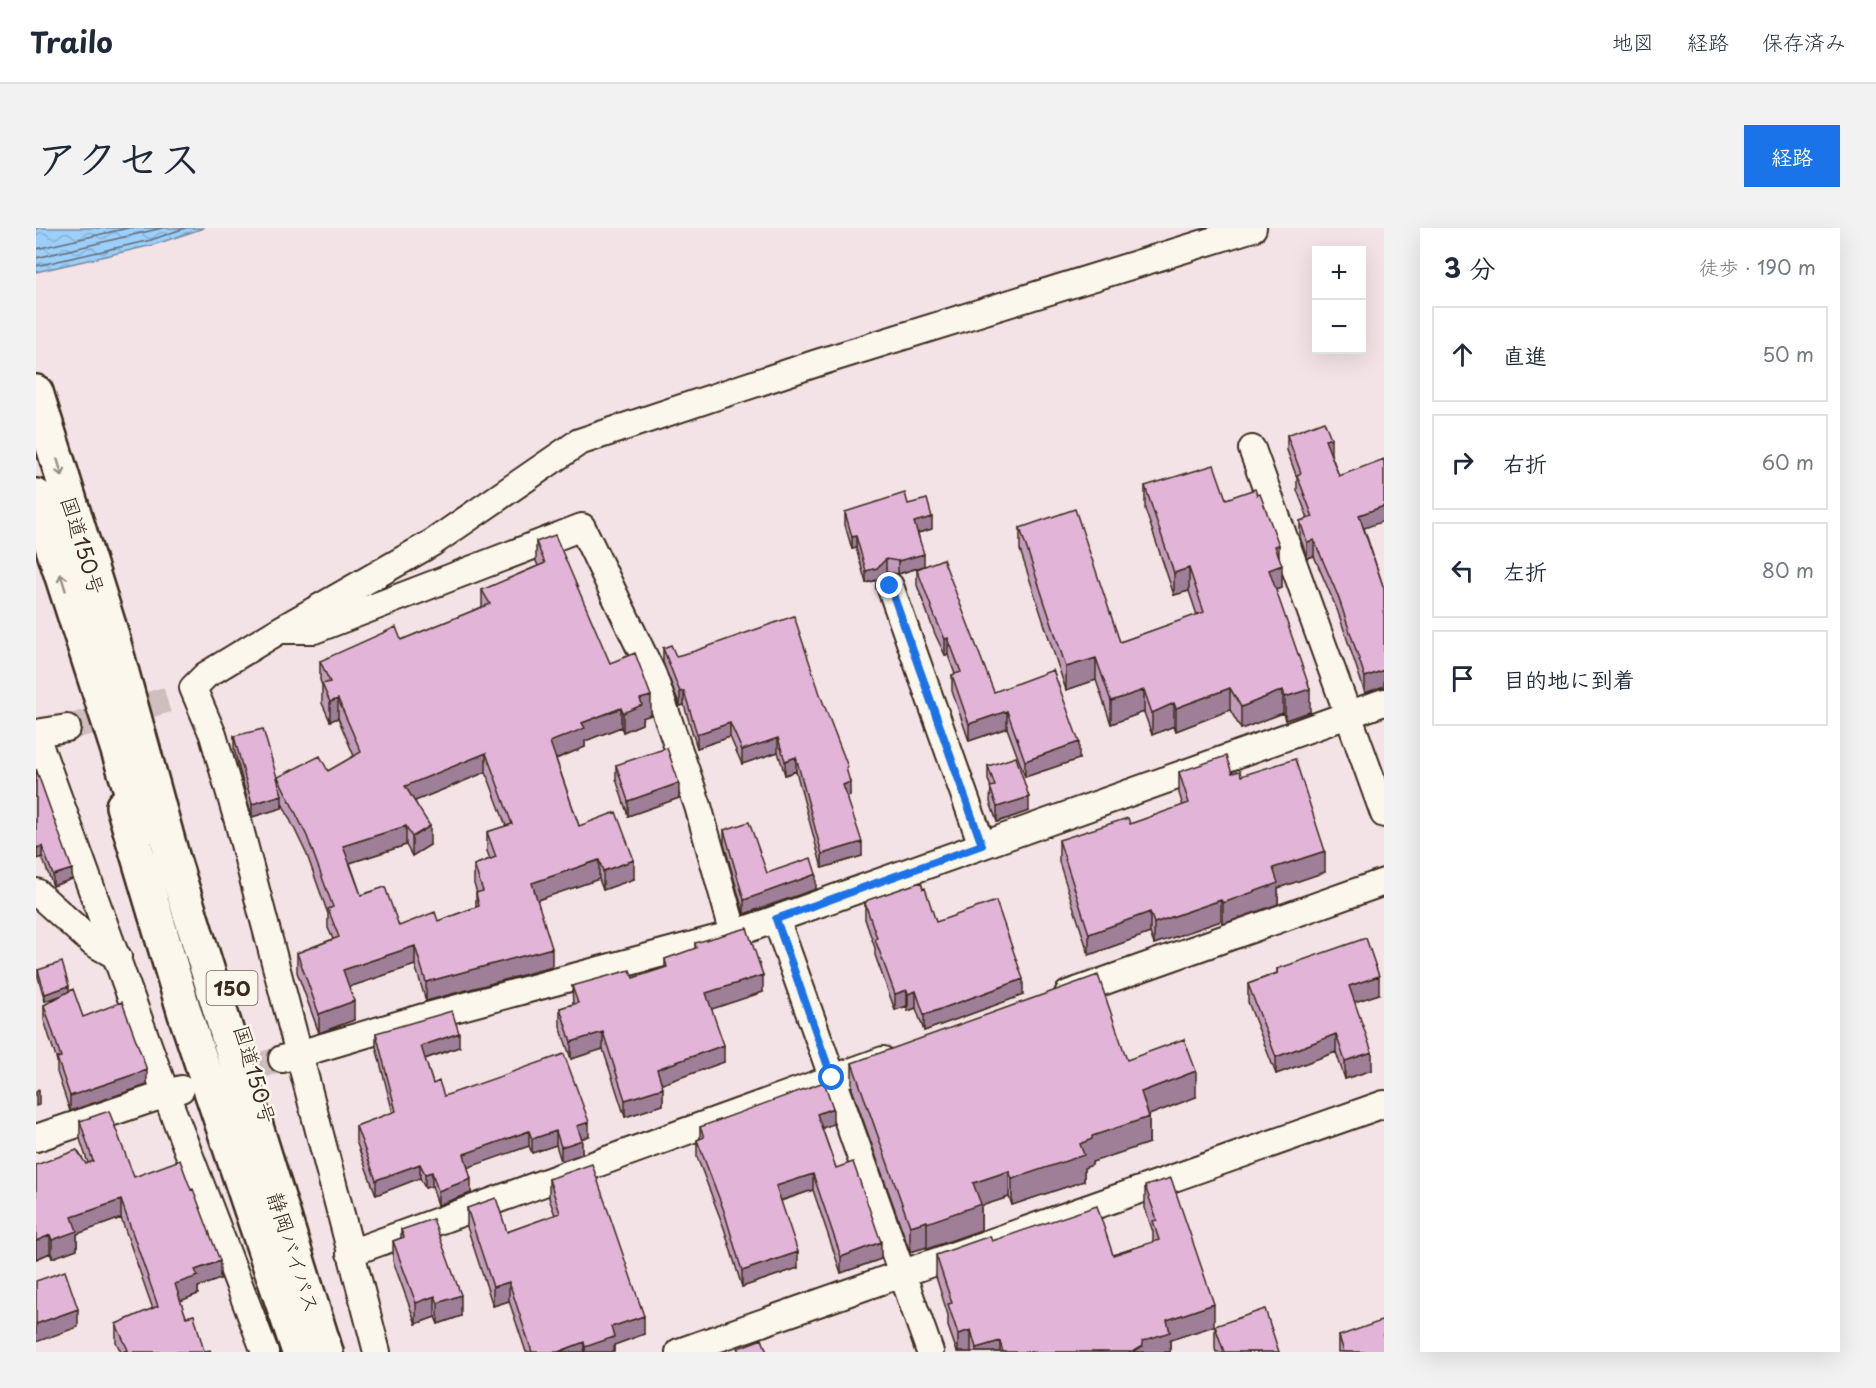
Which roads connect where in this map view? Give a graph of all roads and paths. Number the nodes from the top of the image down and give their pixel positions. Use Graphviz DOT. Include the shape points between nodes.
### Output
graph roads {
  1 [pos="1253,228"];
  2 [pos="36,392"];
  3 [pos="1252,449"];
  4 [pos="36,496"];
  5 [pos="890,586"];
  6 [pos="280,630"];
  7 [pos="95,634"];
  8 [pos="1384,702"];
  9 [pos="1348,715"];
  10 [pos="66,728"];
  11 [pos="36,735"];
  12 [pos="1384,814"];
  13 [pos="982,845"];
  14 [pos="1384,882"];
  15 [pos="36,892"];
  16 [pos="776,919"];
  17 [pos="734,934"];
  18 [pos="118,957"];
  19 [pos="1046,1002"];
  20 [pos="900,1054"];
  21 [pos="291,1055"];
  22 [pos="832,1078"];
  23 [pos="174,1092"];
  24 [pos="1384,1104"];
  25 [pos="36,1138"];
  26 [pos="256,1154"];
  27 [pos="350,1253"];
  28 [pos="902,1273"];
  29 [pos="265,1352"];
  30 [pos="299,1352"];
  31 [pos="313,1352"];
  32 [pos="326,1352"];
  33 [pos="335,1352"];
  34 [pos="378,1352"];
  35 [pos="680,1352"];
  36 [pos="930,1352"];
  1 -- 6 [label="street" via="817,363 579,442 432,543"];
  2 -- 7 [label="highway, 国道150号 / 150, one-way"];
  3 -- 9 [label="street"];
  7 -- 4 [label="highway, 国道150号 / 150, one-way"];
  5 -- 13 [label="street"];
  6 -- 17 [label="street" via="314,630 582,527 652,675 698,806"];
  6 -- 21 [label="street" via="183,693 219,756"];
  7 -- 26 [label="highway, 国道150号 / 150"];
  7 -- 30 [label="highway, 国道150号 / 150" via="133,846"];
  7 -- 33 [label="highway, 国道150号 / 150" via="169,780"];
  8 -- 9 [label="street"];
  9 -- 12 [label="street"];
  9 -- 13 [label="street"];
  10 -- 11 [label="street"];
  11 -- 18 [label="street"];
  13 -- 16 [label="street"];
  14 -- 19 [label="street"];
  15 -- 18 [label="street" via="93,943"];
  16 -- 17 [label="street"];
  16 -- 22 [label="street"];
  17 -- 21 [label="street"];
  18 -- 23 [label="street"];
  20 -- 22 [label="street"];
  21 -- 27 [label="street"];
  22 -- 27 [label="street"];
  22 -- 28 [label="street"];
  23 -- 25 [label="street"];
  23 -- 29 [label="street"];
  24 -- 28 [label="street"];
  26 -- 31 [label="highway, 静岡バイパス / 150"];
  26 -- 32 [label="highway, 静岡バイパス / 150"];
  27 -- 34 [label="street"];
  28 -- 35 [label="street"];
  28 -- 36 [label="street"];
}
